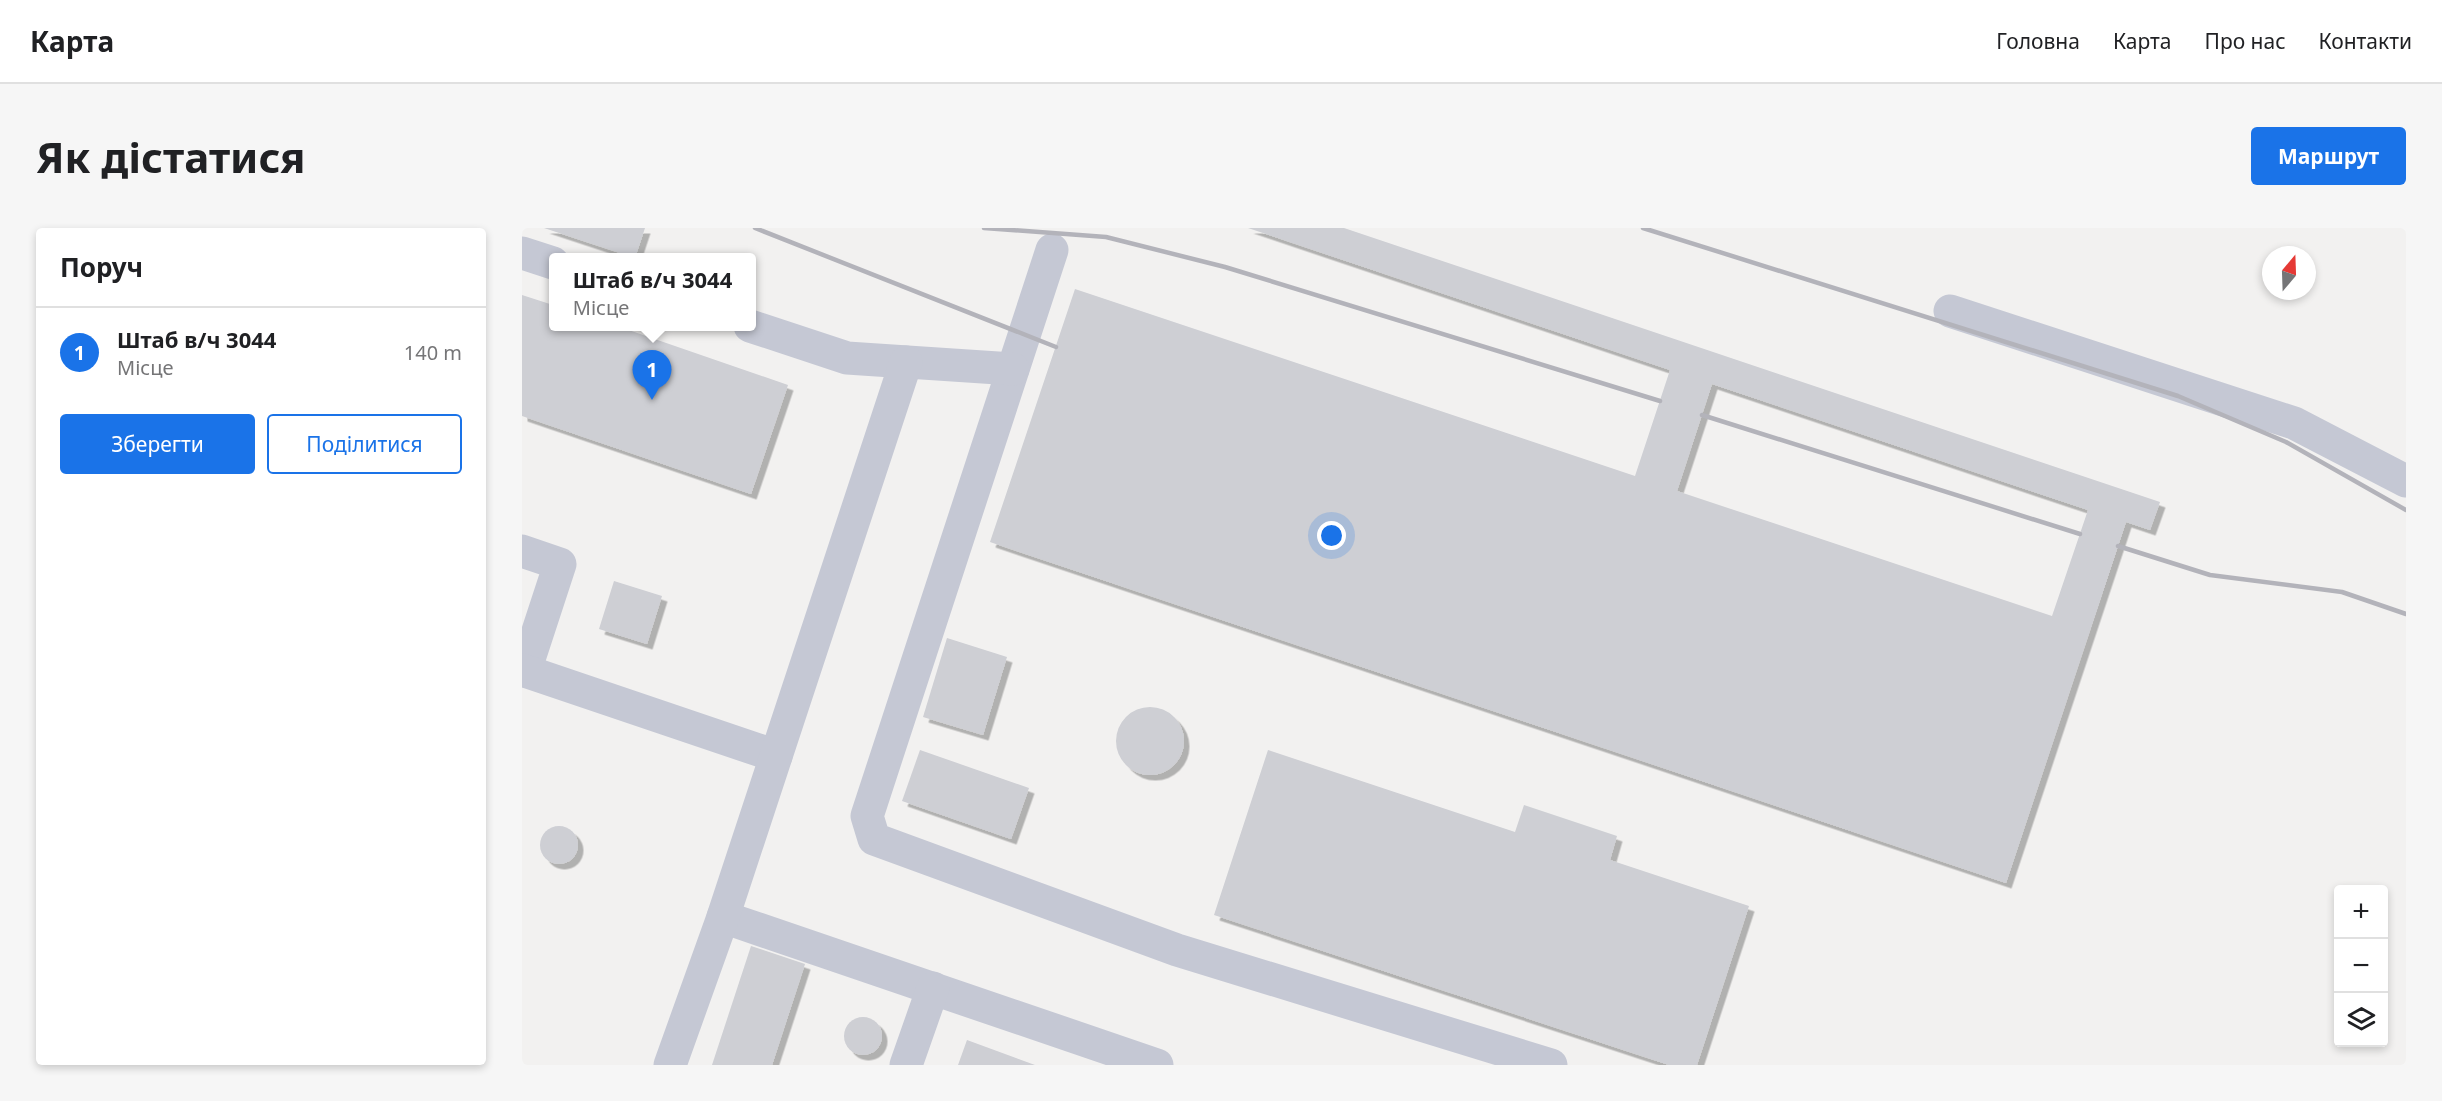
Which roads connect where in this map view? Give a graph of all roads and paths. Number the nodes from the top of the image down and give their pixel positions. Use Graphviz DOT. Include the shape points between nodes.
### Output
graph roads {
  1 [pos="1052,250"];
  2 [pos="522,253"];
  3 [pos="549,262"];
  4 [pos="1950,311"];
  5 [pos="756,329"];
  6 [pos="906,362"];
  7 [pos="1013,369"];
  8 [pos="2406,481"];
  9 [pos="522,551"];
  10 [pos="523,670"];
  11 [pos="776,756"];
  12 [pos="723,916"];
  13 [pos="933,988"];
  14 [pos="670,1065"];
  15 [pos="906,1065"];
  16 [pos="1157,1065"];
  17 [pos="1551,1065"];
  1 -- 7 [label="lane"];
  2 -- 3 [label="lane"];
  4 -- 8 [label="lane" via="2294,423"];
  5 -- 6 [label="lane" via="847,358"];
  6 -- 7 [label="lane"];
  6 -- 11 [label="lane"];
  7 -- 17 [label="lane" via="867,816 874,840 1177,951"];
  9 -- 10 [label="lane" via="560,564"];
  10 -- 11 [label="lane"];
  11 -- 12 [label="lane"];
  12 -- 13 [label="lane"];
  12 -- 14 [label="lane"];
  13 -- 15 [label="lane"];
  13 -- 16 [label="lane"];
}
